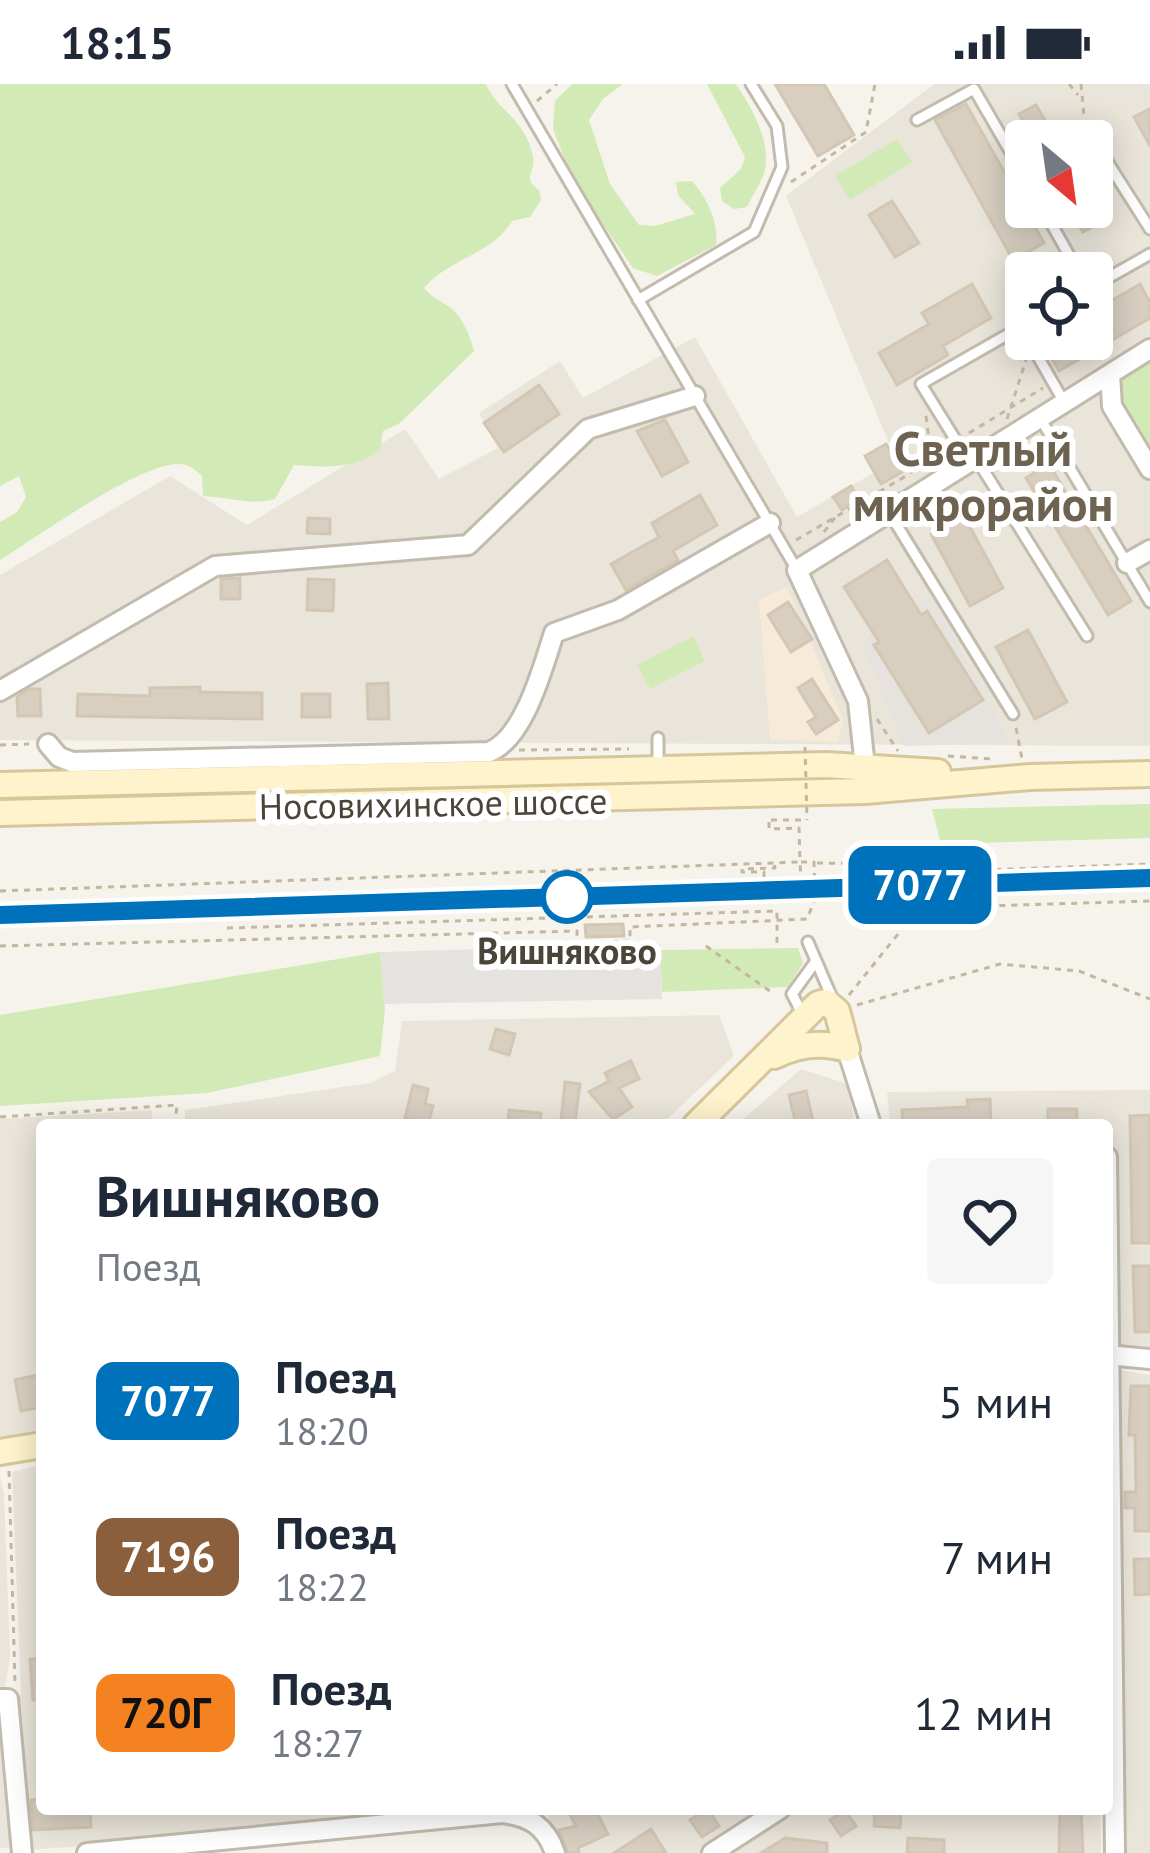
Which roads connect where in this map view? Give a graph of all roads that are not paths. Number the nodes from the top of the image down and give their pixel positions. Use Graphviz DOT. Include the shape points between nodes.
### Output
graph roads {
  1 [pos="512,84"];
  2 [pos="751,84"];
  3 [pos="917,120"];
  4 [pos="1005,140"];
  5 [pos="1113,171"];
  6 [pos="1150,229"];
  7 [pos="1150,254"];
  8 [pos="1113,275"];
  9 [pos="638,300"];
  10 [pos="1005,344"];
  11 [pos="1150,349"];
  12 [pos="1041,360"];
  13 [pos="1110,374"];
  14 [pos="695,396"];
  15 [pos="1065,403"];
  16 [pos="1040,418"];
  17 [pos="973,460"];
  18 [pos="1150,469"];
  19 [pos="889,512"];
  20 [pos="770,523"];
  21 [pos="1150,550"];
  22 [pos="1127,563"];
  23 [pos="797,570"];
  24 [pos="1150,602"];
  25 [pos="1087,636"];
  26 [pos="0,691"];
  27 [pos="1013,714"];
  28 [pos="48,744"];
  29 [pos="1150,774"];
  30 [pos="865,779"];
  31 [pos="0,784"];
  32 [pos="0,814"];
  33 [pos="808,942"];
  34 [pos="816,961"];
  35 [pos="820,1011"];
  36 [pos="847,1048"];
  37 [pos="758,1067"];
  38 [pos="702,1119"];
  39 [pos="869,1119"];
  40 [pos="1113,1356"];
  41 [pos="1150,1358"];
  42 [pos="36,1446"];
  43 [pos="4,1452"];
  44 [pos="4,1699"];
  45 [pos="1113,1711"];
  46 [pos="446,1815"];
  47 [pos="519,1815"];
  48 [pos="771,1815"];
  49 [pos="22,1853"];
  50 [pos="87,1853"];
  51 [pos="555,1853"];
  52 [pos="712,1853"];
  53 [pos="1115,1853"];
  1 -- 9 [label="lane"];
  2 -- 9 [label="lane" via="778,126 782,167 754,232"];
  3 -- 4 [label="lane" via="974,88"];
  5 -- 6 [label="lane"];
  7 -- 8 [label="lane"];
  9 -- 14 [label="lane"];
  10 -- 17 [label="lane" via="921,384"];
  11 -- 13 [label="street"];
  12 -- 15 [label="lane"];
  13 -- 15 [label="street"];
  13 -- 18 [label="street" via="1112,406"];
  14 -- 20 [label="lane"];
  14 -- 26 [label="street" via="588,430 468,545 214,566"];
  15 -- 16 [label="street"];
  16 -- 17 [label="street"];
  16 -- 22 [label="lane"];
  17 -- 19 [label="street"];
  17 -- 25 [label="lane"];
  19 -- 23 [label="street"];
  19 -- 27 [label="lane"];
  20 -- 23 [label="lane"];
  20 -- 28 [label="street" via="618,610 554,633 536,690 503,747 489,752 71,763"];
  21 -- 22 [label="street"];
  22 -- 24 [label="lane"];
  23 -- 30 [label="street" via="858,700"];
  29 -- 30 [label="main road, Носовихинское шоссе" via="1026,769"];
  30 -- 31 [label="main road, Носовихинское шоссе" via="658,752"];
  30 -- 32 [label="main road, Носовихинское шоссе"];
  33 -- 34 [label="lane"];
  34 -- 35 [label="lane"];
  34 -- 35 [label="lane" via="792,994"];
  35 -- 36 [label="main road"];
  35 -- 37 [label="main road"];
  36 -- 37 [label="main road" via="806,1045"];
  36 -- 39 [label="street"];
  37 -- 38 [label="main road"];
  40 -- 41 [label="street"];
  42 -- 43 [label="main road"];
  44 -- 49 [label="street"];
  45 -- 53 [label="street"];
  46 -- 50 [label="street"];
  47 -- 51 [label="street" via="550,1838"];
  48 -- 52 [label="street"];
}
